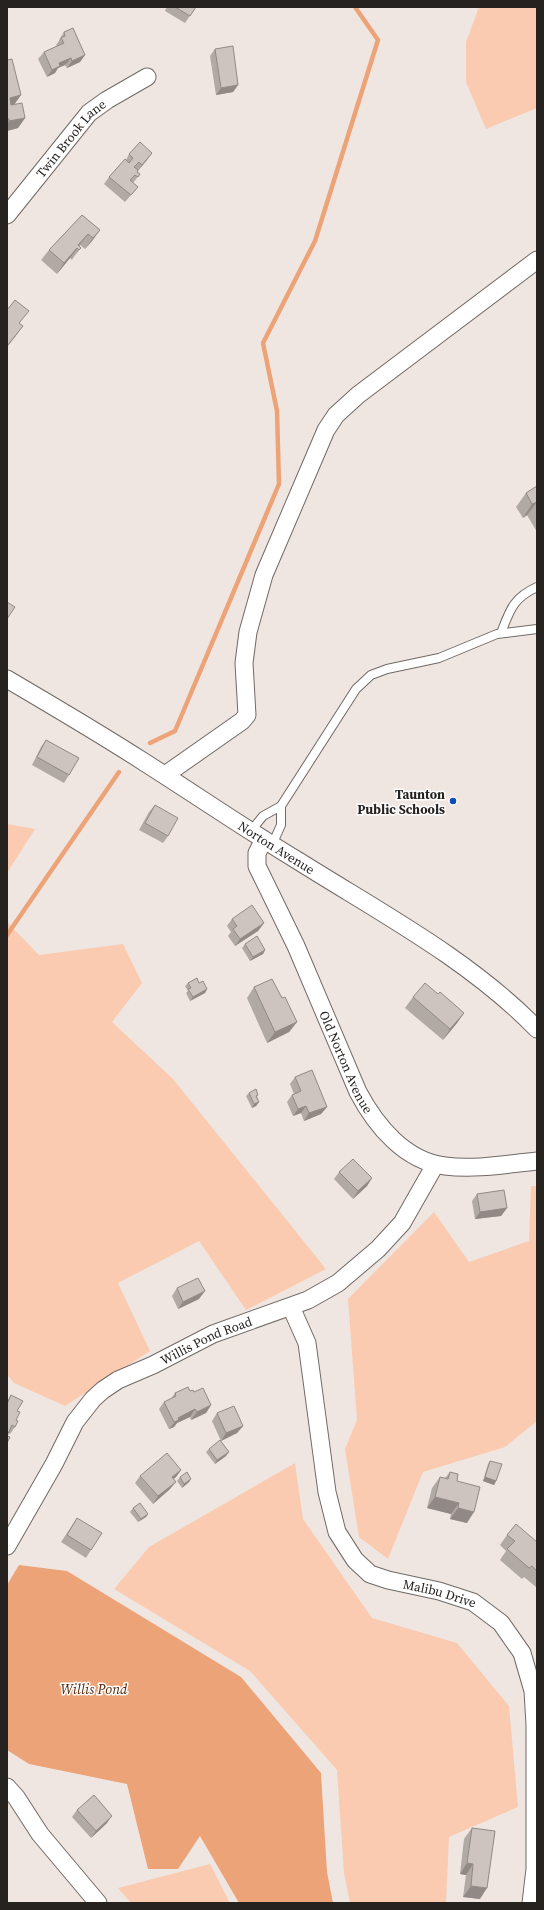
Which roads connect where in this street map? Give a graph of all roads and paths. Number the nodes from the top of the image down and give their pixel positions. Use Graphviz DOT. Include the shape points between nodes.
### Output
graph roads {
  1 [pos="147,77"];
  2 [pos="7,215"];
  3 [pos="537,260"];
  4 [pos="537,587"];
  5 [pos="537,629"];
  6 [pos="501,633"];
  7 [pos="7,679"];
  8 [pos="164,775"];
  9 [pos="281,806"];
  10 [pos="262,839"];
  11 [pos="537,1029"];
  12 [pos="537,1161"];
  13 [pos="435,1164"];
  14 [pos="290,1307"];
  15 [pos="7,1546"];
  16 [pos="7,1787"];
  17 [pos="98,1903"];
  18 [pos="531,1903"];
  1 -- 2 [label="street, Twin Brook Lane" via="89,112"];
  3 -- 8 [label="street" via="336,415 311,461 264,575 248,632 244,663 247,715"];
  4 -- 6 [label="lane" via="524,593 511,607"];
  5 -- 6 [label="lane"];
  6 -- 9 [label="lane" via="439,658 387,669 372,675 356,689"];
  7 -- 8 [label="street, Norton Avenue"];
  8 -- 10 [label="street, Norton Avenue"];
  9 -- 10 [label="lane" via="281,825"];
  9 -- 10 [label="lane" via="263,816"];
  10 -- 11 [label="street, Norton Avenue" via="457,962 511,1004"];
  10 -- 13 [label="street, Old Norton Avenue" via="257,853 257,866 296,946 362,1099 374,1119 395,1142 421,1159"];
  12 -- 13 [label="street, Old Norton Avenue" via="484,1167"];
  13 -- 14 [label="street, Willis Pond Road" via="402,1224 378,1249 338,1283"];
  14 -- 15 [label="street, Willis Pond Road" via="213,1334 118,1380 92,1399 75,1422"];
  14 -- 18 [label="street, Malibu Drive" via="307,1343 327,1492 337,1532 351,1555 370,1574 473,1602 501,1623 522,1653 533,1691 535,1725 535,1869"];
  16 -- 17 [label="street" via="40,1834"];
}
